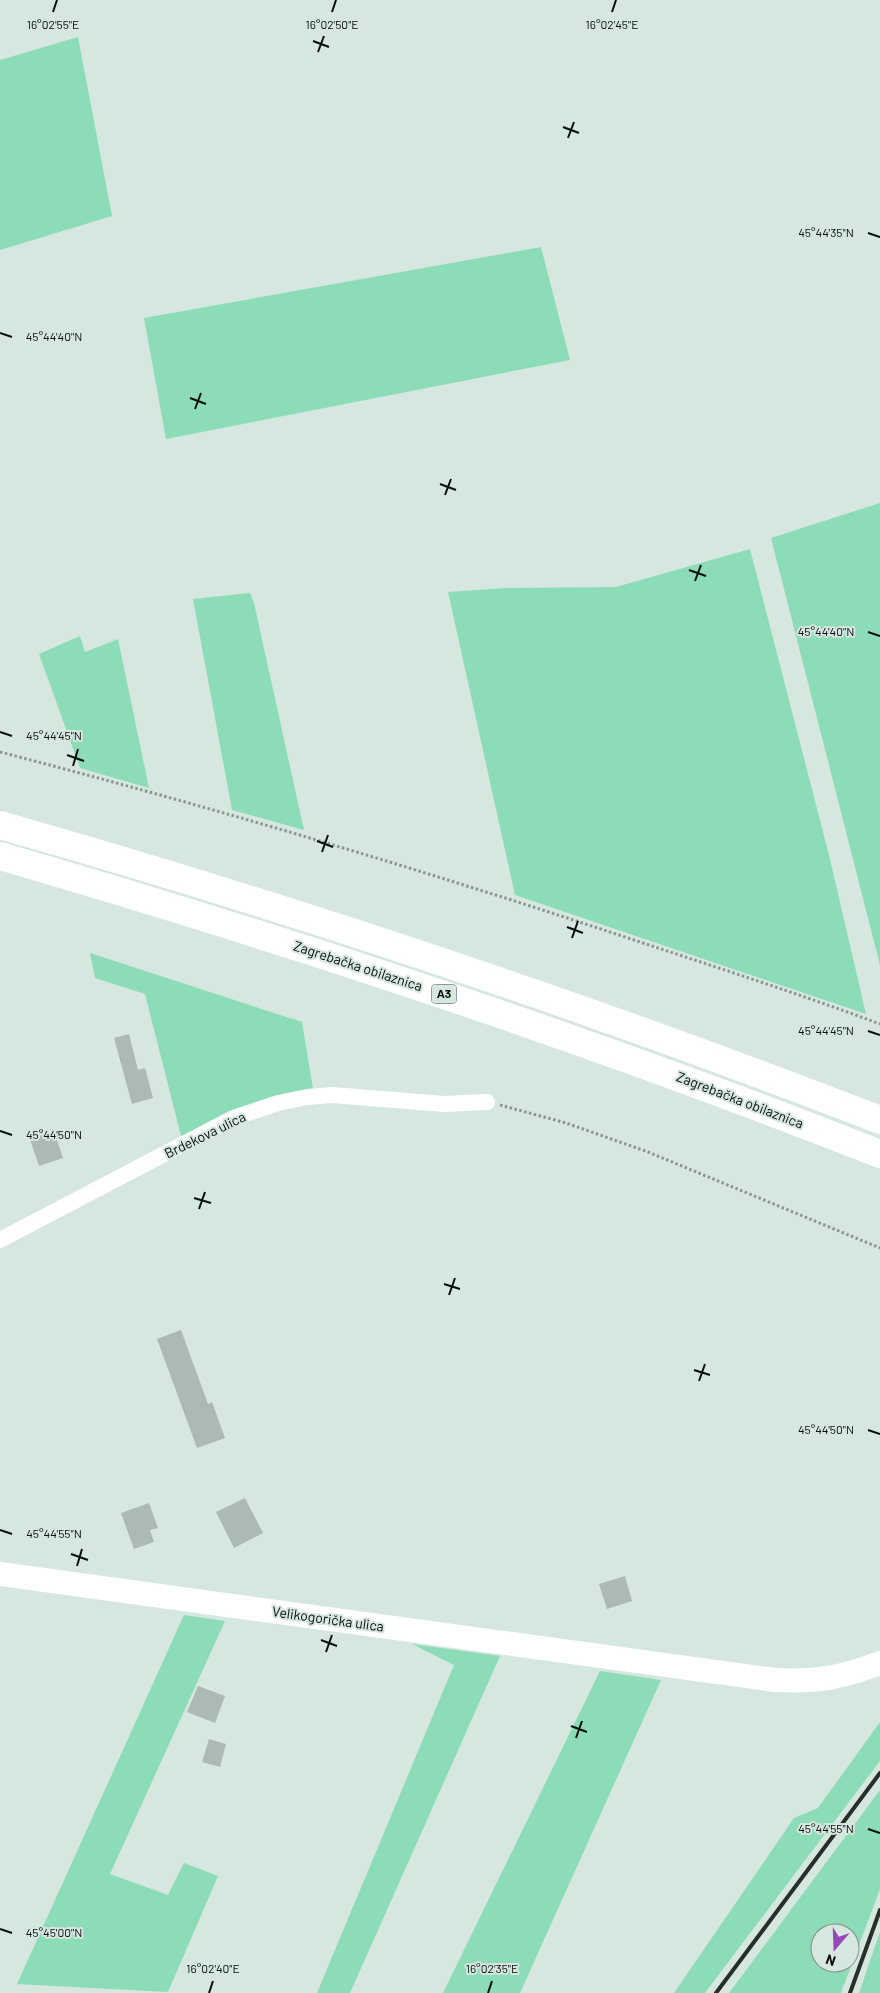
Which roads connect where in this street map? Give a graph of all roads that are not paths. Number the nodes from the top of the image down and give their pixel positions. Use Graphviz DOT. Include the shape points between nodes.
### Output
graph roads {
  1 [pos="0,825"];
  2 [pos="0,856"];
  3 [pos="488,1102"];
  4 [pos="880,1120"];
  5 [pos="880,1154"];
  6 [pos="0,1240"];
  7 [pos="0,1574"];
  8 [pos="880,1663"];
  1 -- 4 [label="highway, A3" via="394,945 630,1026"];
  2 -- 5 [label="highway, Zagrebačka obilaznica / A3" via="225,923 467,1002"];
  3 -- 6 [label="street, Brdekova ulica" via="444,1104 332,1095 278,1103 233,1118"];
  7 -- 8 [label="street, Velikogorička ulica" via="775,1680 806,1681 835,1677"];
}
